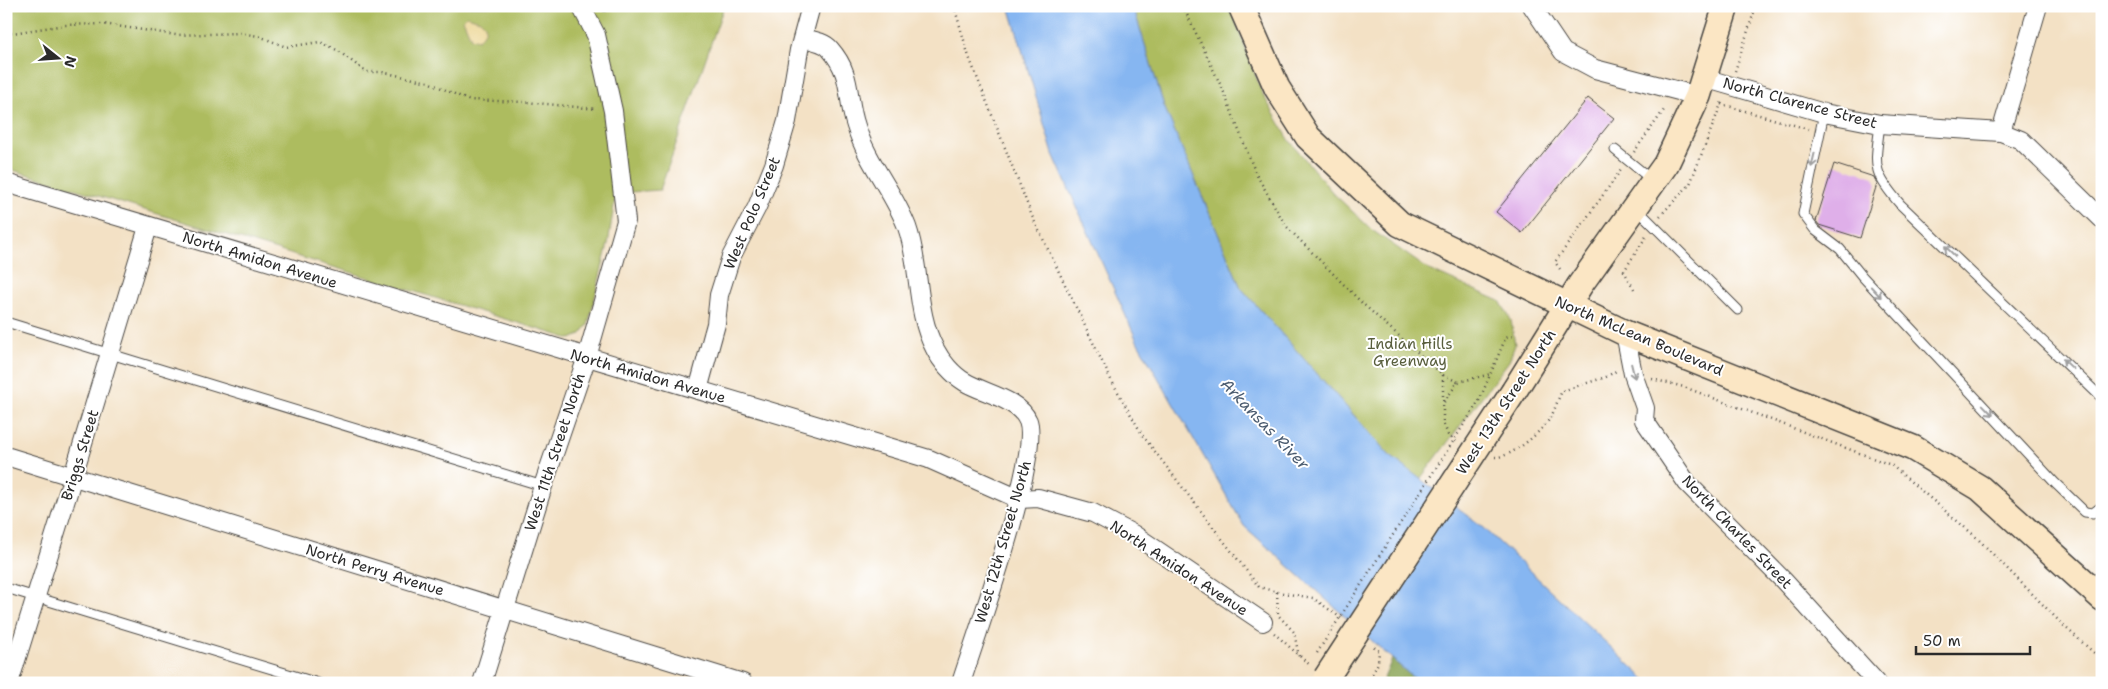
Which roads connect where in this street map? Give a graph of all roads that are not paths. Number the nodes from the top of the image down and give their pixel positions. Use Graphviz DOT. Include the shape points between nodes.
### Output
graph roads {
  1 [pos="581,6"];
  2 [pos="811,6"];
  3 [pos="1242,6"];
  4 [pos="1532,6"];
  5 [pos="1726,6"];
  6 [pos="2038,6"];
  7 [pos="803,38"];
  8 [pos="1708,92"];
  9 [pos="1824,113"];
  10 [pos="1880,124"];
  11 [pos="2001,132"];
  12 [pos="1615,150"];
  13 [pos="1654,181"];
  14 [pos="6,183"];
  15 [pos="1635,207"];
  16 [pos="2102,219"];
  17 [pos="148,226"];
  18 [pos="1567,305"];
  19 [pos="1738,310"];
  20 [pos="6,322"];
  21 [pos="1625,333"];
  22 [pos="110,355"];
  23 [pos="587,357"];
  24 [pos="698,390"];
  25 [pos="2102,398"];
  26 [pos="6,456"];
  27 [pos="72,476"];
  28 [pos="543,486"];
  29 [pos="1018,499"];
  30 [pos="2102,506"];
  31 [pos="6,588"];
  32 [pos="36,597"];
  33 [pos="2102,598"];
  34 [pos="504,610"];
  35 [pos="1263,622"];
  36 [pos="1325,680"];
  37 [pos="8,683"];
  38 [pos="318,683"];
  39 [pos="482,683"];
  40 [pos="743,683"];
  41 [pos="961,683"];
  42 [pos="1877,683"];
  1 -- 23 [label="street, West 11th Street North" via="596,35 613,111 626,220"];
  2 -- 7 [label="street, West Polo Street"];
  3 -- 18 [label="main road, North McLean Boulevard" via="1276,88 1308,137 1400,224"];
  4 -- 8 [label="street, North Clarence Street" via="1563,52 1595,69"];
  5 -- 8 [label="main road, West 13th Street North"];
  6 -- 11 [label="street"];
  7 -- 24 [label="street, West Polo Street" via="787,121 774,165 757,207 731,256 719,294 716,324"];
  7 -- 29 [label="street, West 12th Street North" via="829,47 846,73 856,126 874,169 907,227 926,324 935,349 964,382 1009,402 1028,420 1028,458"];
  8 -- 9 [label="street, North Clarence Street"];
  8 -- 13 [label="main road, West 13th Street North"];
  9 -- 10 [label="street, North Clarence Street"];
  9 -- 30 [label="lane, one-way" via="1803,214 2055,483 2085,512 2093,513"];
  10 -- 11 [label="street, North Clarence Street"];
  25 -- 10 [label="lane, one-way" via="1884,186 1876,172"];
  11 -- 16 [label="street, North Clarence Street" via="2021,140"];
  12 -- 13 [label="lane"];
  13 -- 15 [label="main road, West 13th Street North"];
  14 -- 17 [label="street, North Amidon Avenue"];
  15 -- 18 [label="main road, West 13th Street North"];
  15 -- 19 [label="lane"];
  17 -- 22 [label="street, Briggs Street"];
  17 -- 23 [label="street, North Amidon Avenue"];
  18 -- 21 [label="main road, North McLean Boulevard"];
  18 -- 36 [label="main road, West 13th Street North, bridge" via="1514,392"];
  20 -- 22 [label="lane"];
  21 -- 33 [label="main road, North McLean Boulevard" via="1913,448 1980,488"];
  21 -- 42 [label="street, North Charles Street, one-way" via="1633,374 1646,408 1644,420 1687,483 1784,581"];
  22 -- 27 [label="street, Briggs Street"];
  22 -- 28 [label="lane"];
  23 -- 24 [label="street, North Amidon Avenue"];
  23 -- 28 [label="street, West 11th Street North"];
  24 -- 29 [label="street, North Amidon Avenue" via="929,459"];
  26 -- 27 [label="street, North Perry Avenue"];
  27 -- 32 [label="street, Briggs Street"];
  27 -- 34 [label="street, North Perry Avenue"];
  28 -- 34 [label="street, West 11th Street North"];
  29 -- 35 [label="street, North Amidon Avenue" via="1038,498 1092,513 1133,534"];
  29 -- 41 [label="street, West 12th Street North"];
  31 -- 32 [label="lane"];
  32 -- 37 [label="street, Briggs Street"];
  32 -- 38 [label="lane"];
  34 -- 39 [label="street, West 11th Street North"];
  34 -- 40 [label="street, North Perry Avenue"];
}
